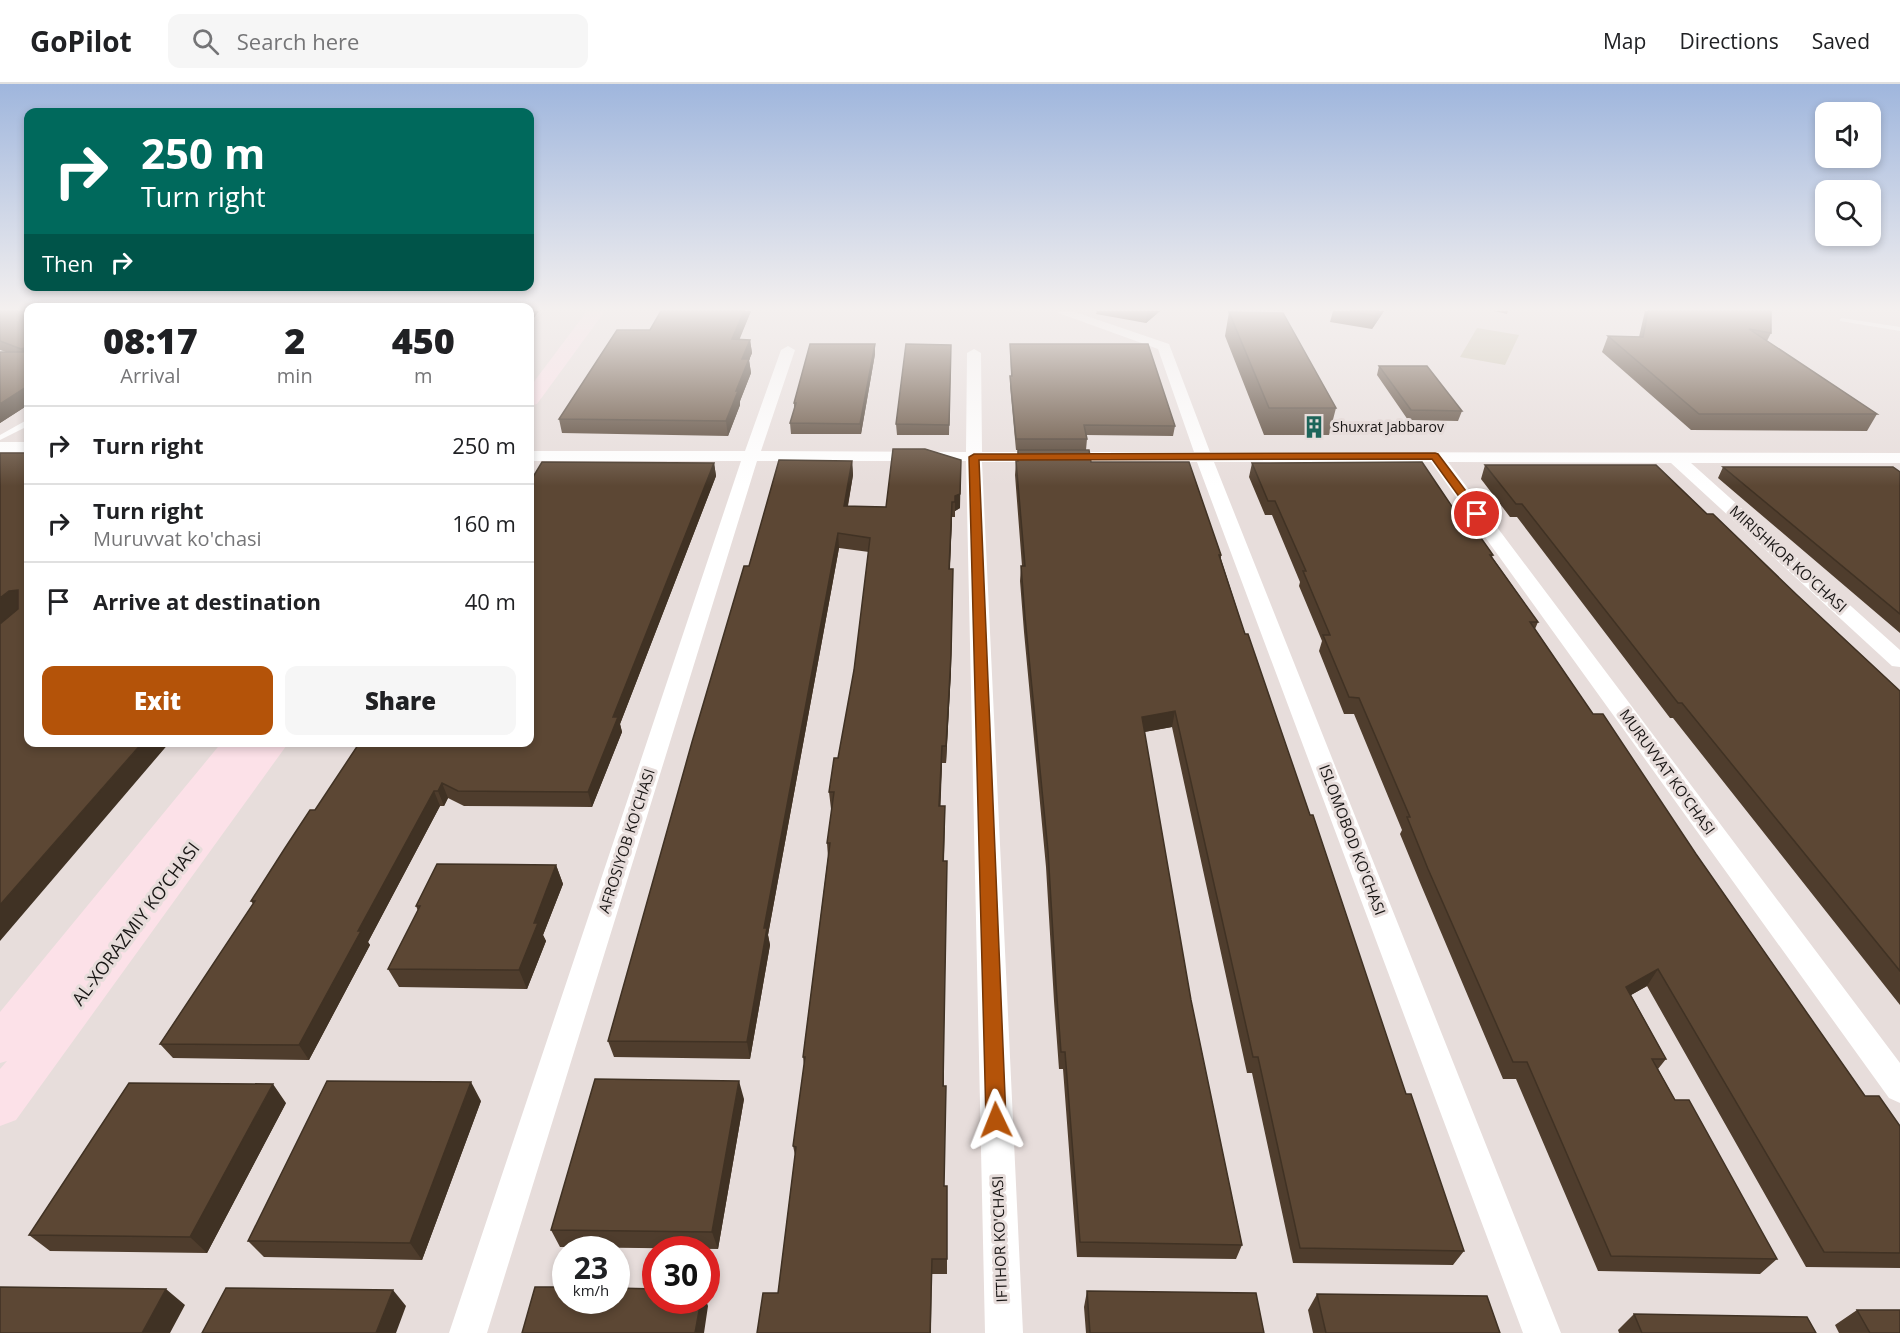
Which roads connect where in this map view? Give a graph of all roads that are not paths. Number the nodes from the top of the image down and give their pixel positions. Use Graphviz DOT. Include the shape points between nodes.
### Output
graph roads {
  1 [pos="553,369"];
  2 [pos="781,369"];
  3 [pos="974,369"];
  4 [pos="1172,369"];
  5 [pos="534,395"];
  6 [pos="24,427"];
  7 [pos="3,446"];
  8 [pos="24,447"];
  9 [pos="534,456"];
  10 [pos="751,456"];
  11 [pos="1435,456"];
  12 [pos="974,457"];
  13 [pos="1204,458"];
  14 [pos="1676,458"];
  15 [pos="1892,458"];
  16 [pos="1900,469"];
  17 [pos="1900,661"];
  18 [pos="236,747"];
  19 [pos="269,747"];
  20 [pos="0,1044"];
  21 [pos="1900,1088"];
  22 [pos="0,1105"];
  23 [pos="468,1333"];
  24 [pos="1004,1333"];
  25 [pos="1542,1333"];
  1 -- 5 [label="main road"];
  2 -- 10 [label="street, AFROSIYOB KO'CHASI"];
  3 -- 12 [label="street, IFTIHOR KO'CHASI"];
  4 -- 13 [label="street, ISLOMOBOD KO'CHASI"];
  6 -- 7 [label="lane"];
  7 -- 8 [label="street"];
  9 -- 10 [label="street"];
  10 -- 12 [label="street"];
  10 -- 23 [label="street, AFROSIYOB KO'CHASI"];
  11 -- 13 [label="street"];
  11 -- 14 [label="street"];
  11 -- 21 [label="street, MURUVVAT KO'CHASI"];
  12 -- 13 [label="street"];
  12 -- 24 [label="street, IFTIHOR KO'CHASI"];
  13 -- 25 [label="street, ISLOMOBOD KO'CHASI"];
  14 -- 15 [label="street"];
  14 -- 17 [label="street, MIRISHKOR KO'CHASI"];
  15 -- 16 [label="street"];
  18 -- 20 [label="main road, AL-XORAZMIY KO’CHASI"];
  19 -- 22 [label="main road, AL-XORAZMIY KO’CHASI"];
}
